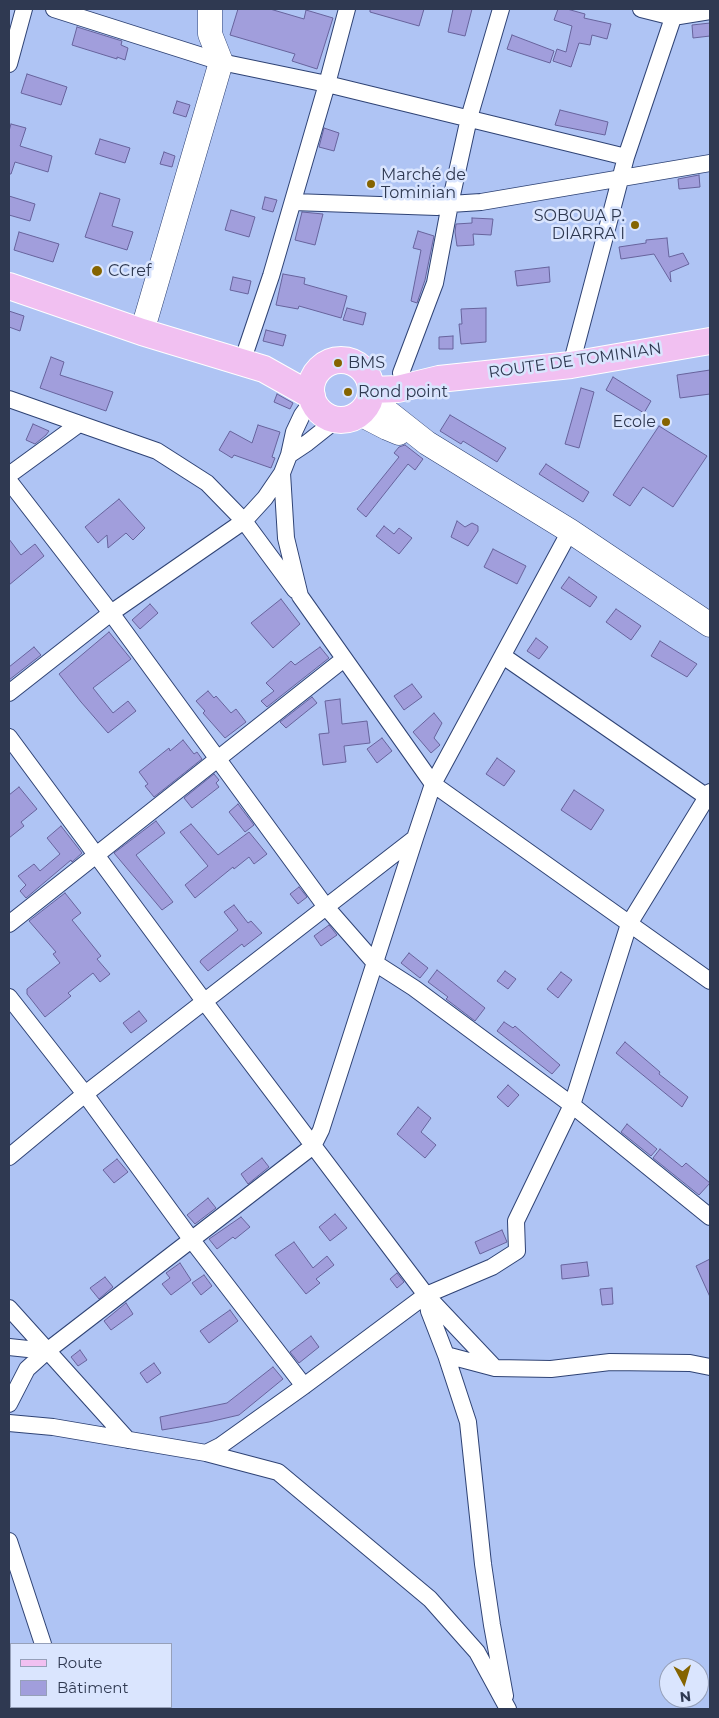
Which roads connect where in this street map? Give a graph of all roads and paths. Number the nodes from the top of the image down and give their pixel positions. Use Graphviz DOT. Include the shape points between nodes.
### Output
graph roads {
  1 [pos="24,9"];
  2 [pos="54,9"];
  3 [pos="210,9"];
  4 [pos="347,9"];
  5 [pos="502,9"];
  6 [pos="641,9"];
  7 [pos="710,11"];
  8 [pos="674,13"];
  9 [pos="221,62"];
  10 [pos="9,64"];
  11 [pos="327,84"];
  12 [pos="469,118"];
  13 [pos="626,157"];
  14 [pos="710,162"];
  15 [pos="621,178"];
  16 [pos="293,202"];
  17 [pos="450,204"];
  18 [pos="9,286"];
  19 [pos="142,332"];
  20 [pos="710,341"];
  21 [pos="328,363"];
  22 [pos="572,365"];
  23 [pos="253,366"];
  24 [pos="359,366"];
  25 [pos="401,374"];
  26 [pos="439,379"];
  27 [pos="312,398"];
  28 [pos="9,399"];
  29 [pos="359,406"];
  30 [pos="79,424"];
  31 [pos="289,455"];
  32 [pos="282,473"];
  33 [pos="9,475"];
  34 [pos="9,481"];
  35 [pos="244,521"];
  36 [pos="570,531"];
  37 [pos="300,596"];
  38 [pos="111,613"];
  39 [pos="710,625"];
  40 [pos="503,656"];
  41 [pos="344,659"];
  42 [pos="9,693"];
  43 [pos="9,737"];
  44 [pos="218,760"];
  45 [pos="433,784"];
  46 [pos="708,794"];
  47 [pos="414,838"];
  48 [pos="96,855"];
  49 [pos="326,907"];
  50 [pos="9,924"];
  51 [pos="629,924"];
  52 [pos="375,963"];
  53 [pos="710,981"];
  54 [pos="9,997"];
  55 [pos="204,1001"];
  56 [pos="85,1094"];
  57 [pos="572,1105"];
  58 [pos="314,1146"];
  59 [pos="9,1157"];
  60 [pos="710,1217"];
  61 [pos="191,1239"];
  62 [pos="426,1295"];
  63 [pos="9,1308"];
  64 [pos="9,1347"];
  65 [pos="47,1351"];
  66 [pos="446,1355"];
  67 [pos="710,1367"];
  68 [pos="494,1368"];
  69 [pos="304,1386"];
  70 [pos="9,1404"];
  71 [pos="9,1423"];
  72 [pos="128,1440"];
  73 [pos="206,1453"];
  74 [pos="9,1541"];
  75 [pos="43,1643"];
  76 [pos="508,1708"];
  1 -- 10 [label="street"];
  2 -- 9 [label="street"];
  3 -- 9 [label="street" via="210,34"];
  4 -- 11 [label="street"];
  5 -- 12 [label="street"];
  6 -- 8 [label="street"];
  7 -- 8 [label="street"];
  8 -- 13 [label="street"];
  9 -- 11 [label="street"];
  9 -- 19 [label="street"];
  11 -- 12 [label="street"];
  11 -- 16 [label="street"];
  12 -- 13 [label="street"];
  12 -- 17 [label="street"];
  13 -- 15 [label="street"];
  14 -- 15 [label="street"];
  15 -- 17 [label="street" via="481,202"];
  15 -- 22 [label="street"];
  16 -- 17 [label="street" via="438,207"];
  16 -- 23 [label="street" via="272,276"];
  17 -- 25 [label="street" via="435,283"];
  18 -- 19 [label="main road"];
  19 -- 23 [label="main road"];
  20 -- 22 [label="main road, ROUTE DE TOMINIAN"];
  21 -- 23 [label="main road" via="299,369"];
  21 -- 24 [label="main road" via="340,360"];
  21 -- 27 [label="main road" via="314,377"];
  22 -- 26 [label="main road, ROUTE DE TOMINIAN"];
  23 -- 27 [label="main road"];
  24 -- 25 [label="main road"];
  24 -- 29 [label="main road" via="367,376"];
  25 -- 26 [label="main road"];
  26 -- 29 [label="main road" via="398,389"];
  27 -- 29 [label="main road" via="319,411 330,418"];
  27 -- 31 [label="street" via="294,432"];
  28 -- 30 [label="street"];
  29 -- 31 [label="street"];
  29 -- 36 [label="street" via="427,442"];
  30 -- 33 [label="street"];
  30 -- 35 [label="street" via="157,451 207,483"];
  31 -- 32 [label="street"];
  32 -- 35 [label="street" via="266,498"];
  32 -- 37 [label="street" via="286,538"];
  34 -- 38 [label="street"];
  35 -- 37 [label="street"];
  35 -- 38 [label="street"];
  36 -- 39 [label="street"];
  36 -- 40 [label="street"];
  37 -- 41 [label="street"];
  38 -- 42 [label="street"];
  38 -- 44 [label="street"];
  40 -- 45 [label="street"];
  40 -- 46 [label="street"];
  41 -- 44 [label="street"];
  41 -- 45 [label="street"];
  43 -- 48 [label="street"];
  44 -- 48 [label="street"];
  44 -- 49 [label="street"];
  45 -- 47 [label="street"];
  45 -- 51 [label="street"];
  46 -- 51 [label="street"];
  47 -- 49 [label="street"];
  47 -- 52 [label="street"];
  48 -- 50 [label="street"];
  48 -- 55 [label="street"];
  49 -- 52 [label="street"];
  49 -- 55 [label="street"];
  51 -- 53 [label="street"];
  51 -- 57 [label="street"];
  52 -- 57 [label="street" via="414,988"];
  52 -- 58 [label="street"];
  54 -- 56 [label="street"];
  55 -- 56 [label="street"];
  55 -- 58 [label="street"];
  56 -- 59 [label="street"];
  56 -- 61 [label="street"];
  57 -- 60 [label="street"];
  57 -- 62 [label="street" via="516,1221 517,1251 492,1267"];
  58 -- 61 [label="street"];
  58 -- 62 [label="street"];
  61 -- 65 [label="street"];
  61 -- 69 [label="street"];
  62 -- 66 [label="street"];
  62 -- 68 [label="street"];
  62 -- 69 [label="street"];
  63 -- 65 [label="street"];
  64 -- 65 [label="street"];
  65 -- 70 [label="street" via="27,1369"];
  65 -- 72 [label="street"];
  66 -- 68 [label="street"];
  66 -- 76 [label="street" via="468,1422 483,1564"];
  67 -- 68 [label="street" via="690,1363 610,1362 551,1369"];
  69 -- 73 [label="street"];
  71 -- 72 [label="street"];
  72 -- 73 [label="street"];
  73 -- 76 [label="street" via="278,1472 430,1599 476,1652"];
  74 -- 75 [label="street"];
}
